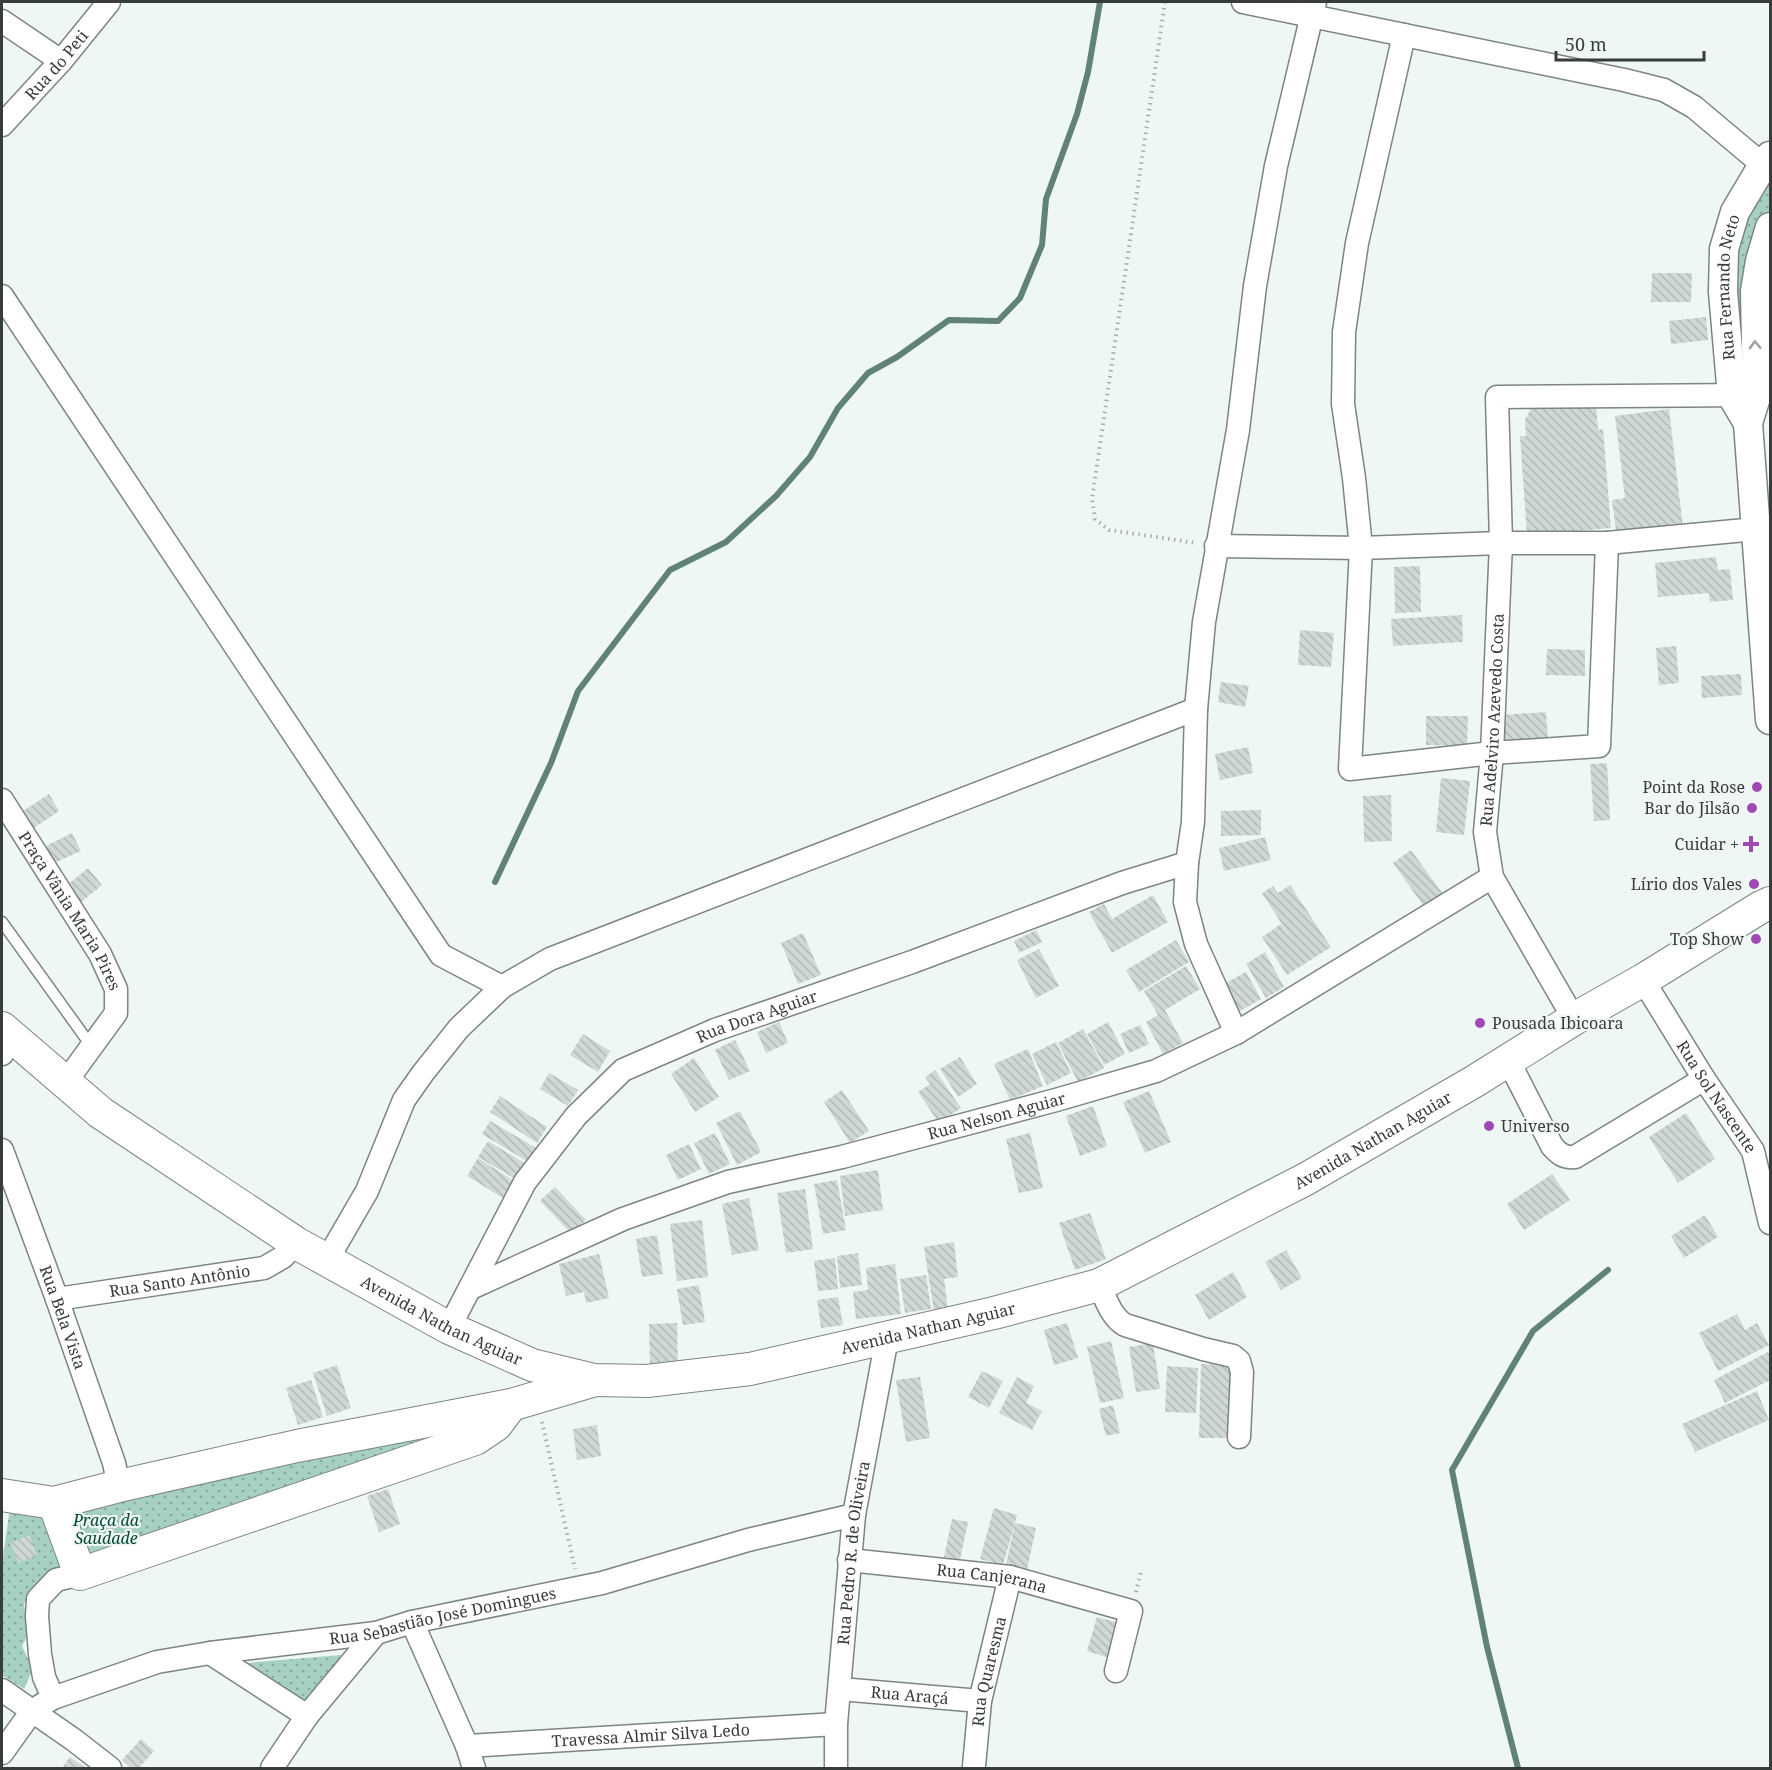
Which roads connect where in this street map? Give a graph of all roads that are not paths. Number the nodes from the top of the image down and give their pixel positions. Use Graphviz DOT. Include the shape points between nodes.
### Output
graph roads {
  1 [pos="109,2"];
  2 [pos="1243,2"];
  3 [pos="1314,8"];
  4 [pos="2,21"];
  5 [pos="1404,35"];
  6 [pos="61,61"];
  7 [pos="2,124"];
  8 [pos="1767,161"];
  9 [pos="1770,227"];
  10 [pos="2,296"];
  11 [pos="1744,395"];
  12 [pos="1761,472"];
  13 [pos="1756,529"];
  14 [pos="1501,543"];
  15 [pos="1606,543"];
  16 [pos="1216,546"];
  17 [pos="1361,548"];
  18 [pos="1197,709"];
  19 [pos="1770,720"];
  20 [pos="1492,753"];
  21 [pos="2,800"];
  22 [pos="1187,863"];
  23 [pos="1492,877"];
  24 [pos="1770,903"];
  25 [pos="2,922"];
  26 [pos="1643,980"];
  27 [pos="502,987"];
  28 [pos="1574,1019"];
  29 [pos="1236,1033"];
  30 [pos="5,1040"];
  31 [pos="92,1047"];
  32 [pos="1508,1060"];
  33 [pos="1704,1079"];
  34 [pos="64,1083"];
  35 [pos="1762,1148"];
  36 [pos="2,1150"];
  37 [pos="1770,1223"];
  38 [pos="296,1243"];
  39 [pos="327,1260"];
  40 [pos="1099,1285"];
  41 [pos="471,1288"];
  42 [pos="57,1299"];
  43 [pos="449,1328"];
  44 [pos="887,1338"];
  45 [pos="594,1380"];
  46 [pos="523,1401"];
  47 [pos="1239,1437"];
  48 [pos="119,1486"];
  49 [pos="2,1496"];
  50 [pos="54,1503"];
  51 [pos="854,1515"];
  52 [pos="849,1560"];
  53 [pos="80,1574"];
  54 [pos="1010,1577"];
  55 [pos="412,1622"];
  56 [pos="376,1632"];
  57 [pos="210,1653"];
  58 [pos="1116,1671"];
  59 [pos="840,1689"];
  60 [pos="2,1690"];
  61 [pos="53,1698"];
  62 [pos="980,1701"];
  63 [pos="32,1710"];
  64 [pos="307,1716"];
  65 [pos="836,1724"];
  66 [pos="467,1746"];
  67 [pos="2,1753"];
  68 [pos="974,1766"];
  69 [pos="110,1768"];
  70 [pos="272,1768"];
  71 [pos="474,1768"];
  72 [pos="836,1768"];
  1 -- 6 [label="street, Rua do Peti"];
  2 -- 3 [label="street"];
  3 -- 5 [label="street"];
  3 -- 16 [label="street" via="1276,166 1255,286 1238,430"];
  4 -- 6 [label="street"];
  5 -- 8 [label="street" via="1664,90 1694,107"];
  5 -- 17 [label="street" via="1357,243 1344,332 1343,404"];
  6 -- 7 [label="street, Rua do Peti"];
  8 -- 11 [label="street, Rua Fernando Neto" via="1735,212 1724,249 1723,292"];
  11 -- 9 [label="street, Rua Fernando Neto, one-way" via="1755,291"];
  10 -- 27 [label="street" via="441,955"];
  11 -- 12 [label="street, Rua Fernando Neto"];
  11 -- 14 [label="street, Rua Adelviro Azevedo Costa" via="1497,397"];
  12 -- 13 [label="street, Rua Fernando Neto"];
  13 -- 15 [label="street"];
  13 -- 19 [label="street, Rua Fernando Neto"];
  14 -- 15 [label="street"];
  14 -- 17 [label="street"];
  14 -- 20 [label="street, Rua Adelviro Azevedo Costa"];
  15 -- 20 [label="street" via="1599,746"];
  16 -- 17 [label="street"];
  16 -- 18 [label="street" via="1203,622"];
  17 -- 20 [label="street" via="1350,769"];
  18 -- 22 [label="street" via="1193,822"];
  18 -- 27 [label="street" via="550,959"];
  20 -- 23 [label="street, Rua Adelviro Azevedo Costa" via="1485,832"];
  21 -- 31 [label="street, Praça Vânia Maria Pires" via="100,954 116,989 116,1013"];
  22 -- 29 [label="street" via="1185,902 1196,944"];
  22 -- 41 [label="street, Rua Dora Aguiar" via="715,1030 623,1070 576,1116 525,1182"];
  23 -- 28 [label="street, Rua Adelviro Azevedo Costa"];
  23 -- 29 [label="street, Rua Nelson Aguiar"];
  24 -- 26 [label="main road, Avenida Nathan Aguiar"];
  25 -- 31 [label="lane"];
  26 -- 28 [label="main road, Avenida Nathan Aguiar"];
  26 -- 33 [label="street, Rua Sol Nascente"];
  27 -- 39 [label="street" via="459,1028 404,1100 367,1191"];
  28 -- 32 [label="main road, Avenida Nathan Aguiar"];
  29 -- 41 [label="street, Rua Nelson Aguiar" via="1145,1075 842,1157 728,1182 623,1219"];
  30 -- 34 [label="main road, Avenida Nathan Aguiar"];
  31 -- 34 [label="street, Praça Vânia Maria Pires"];
  32 -- 33 [label="street" via="1552,1146 1569,1158"];
  32 -- 40 [label="main road, Avenida Nathan Aguiar" via="1306,1179"];
  33 -- 35 [label="street, Rua Sol Nascente"];
  34 -- 38 [label="main road, Avenida Nathan Aguiar" via="100,1113"];
  35 -- 37 [label="street, Rua Sol Nascente"];
  36 -- 42 [label="street, Rua Bela Vista"];
  38 -- 39 [label="main road, Avenida Nathan Aguiar"];
  38 -- 42 [label="street, Rua Santo Antônio" via="283,1257 264,1268"];
  39 -- 43 [label="main road, Avenida Nathan Aguiar"];
  40 -- 44 [label="main road, Avenida Nathan Aguiar"];
  40 -- 47 [label="street" via="1115,1316 1125,1325 1239,1360"];
  41 -- 43 [label="street, Rua Dora Aguiar"];
  42 -- 48 [label="street, Rua Bela Vista"];
  43 -- 45 [label="main road, Avenida Nathan Aguiar" via="532,1365"];
  44 -- 45 [label="main road, Avenida Nathan Aguiar" via="750,1369 647,1380"];
  44 -- 51 [label="street, Rua Pedro R. de Oliveira"];
  45 -- 46 [label="main road"];
  46 -- 48 [label="main road"];
  46 -- 53 [label="main road" via="476,1439"];
  48 -- 50 [label="main road"];
  49 -- 50 [label="main road"];
  50 -- 53 [label="main road"];
  51 -- 52 [label="street, Rua Pedro R. de Oliveira"];
  51 -- 55 [label="street, Rua Sebastião José Domingues" via="748,1540 602,1583"];
  52 -- 54 [label="street, Rua Canjerana"];
  52 -- 59 [label="street, Rua Pedro R. de Oliveira"];
  53 -- 61 [label="street" via="56,1580 38,1599 40,1654"];
  54 -- 58 [label="street, Rua Canjerana" via="1131,1611"];
  54 -- 62 [label="street, Rua Quaresma"];
  55 -- 56 [label="street, Rua Sebastião José Domingues"];
  55 -- 66 [label="street"];
  56 -- 57 [label="street, Rua Sebastião José Domingues"];
  56 -- 64 [label="street"];
  57 -- 61 [label="street, Rua Sebastião José Domingues" via="157,1662"];
  57 -- 64 [label="street"];
  59 -- 62 [label="street, Rua Araçá"];
  59 -- 65 [label="street, Rua Pedro R. de Oliveira"];
  60 -- 63 [label="street"];
  61 -- 63 [label="street, Rua Sebastião José Domingues"];
  62 -- 68 [label="street, Rua Quaresma"];
  63 -- 67 [label="street"];
  63 -- 69 [label="street"];
  64 -- 70 [label="street"];
  65 -- 66 [label="street, Travessa Almir Silva Ledo"];
  65 -- 72 [label="street, Rua Pedro R. de Oliveira"];
  66 -- 71 [label="street"];
}
